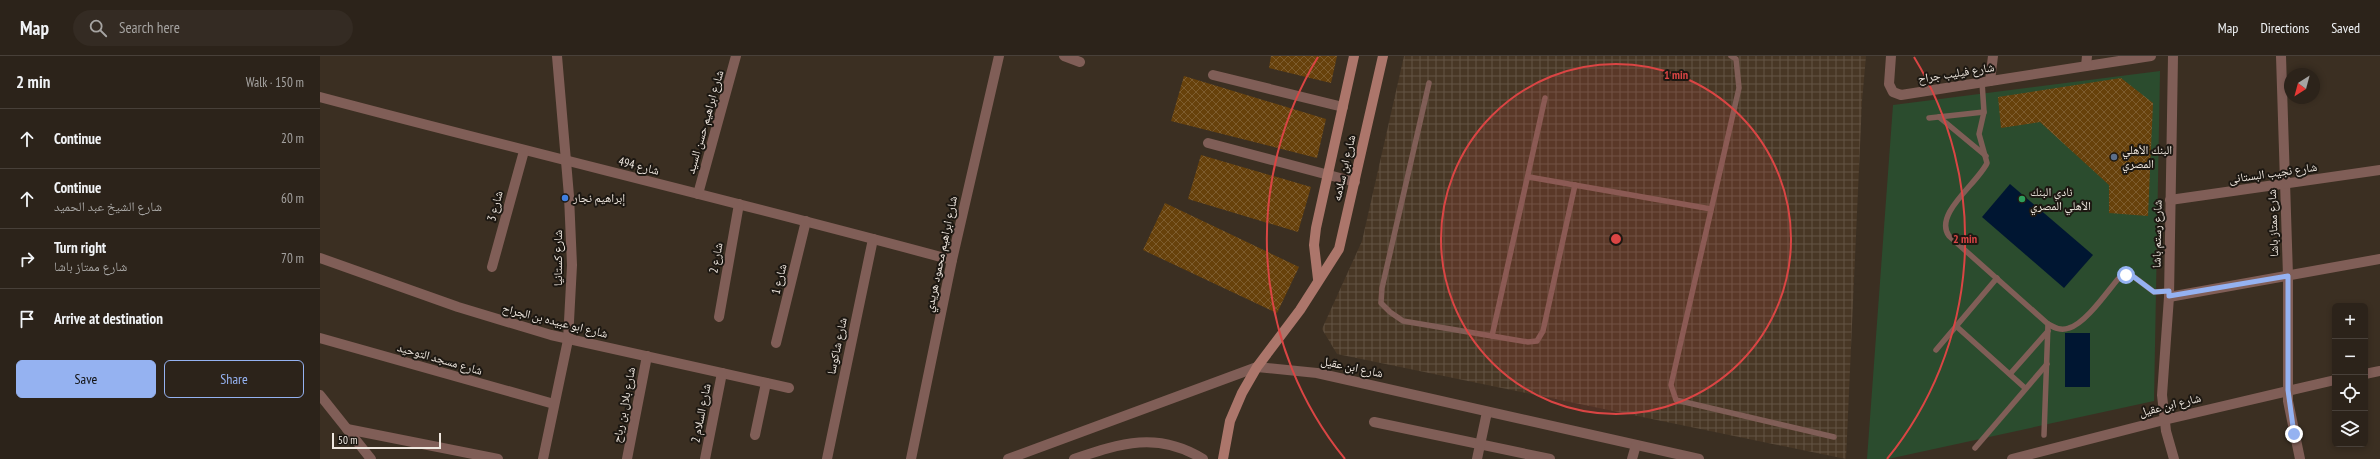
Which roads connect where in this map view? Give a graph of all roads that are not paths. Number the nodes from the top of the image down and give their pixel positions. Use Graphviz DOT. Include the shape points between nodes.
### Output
graph roads {
  1 [pos="557,56"];
  2 [pos="736,56"];
  3 [pos="999,56"];
  4 [pos="1064,56"];
  5 [pos="1354,56"];
  6 [pos="1382,56"];
  7 [pos="1731,56"];
  8 [pos="1891,56"];
  9 [pos="1993,56"];
  10 [pos="2151,56"];
  11 [pos="2173,56"];
  12 [pos="2280,56"];
  13 [pos="2087,61"];
  14 [pos="1080,62"];
  15 [pos="1214,75"];
  16 [pos="1986,82"];
  17 [pos="1428,83"];
  18 [pos="320,97"];
  19 [pos="1545,98"];
  20 [pos="1343,107"];
  21 [pos="1984,112"];
  22 [pos="1939,117"];
  23 [pos="1929,118"];
  24 [pos="1208,143"];
  25 [pos="524,151"];
  26 [pos="1986,156"];
  27 [pos="565,162"];
  28 [pos="2380,170"];
  29 [pos="1328,175"];
  30 [pos="1529,177"];
  31 [pos="1355,182"];
  32 [pos="2284,184"];
  33 [pos="1574,185"];
  34 [pos="698,194"];
  35 [pos="2170,200"];
  36 [pos="739,204"];
  37 [pos="1711,209"];
  38 [pos="806,221"];
  39 [pos="873,239"];
  40 [pos="320,258"];
  41 [pos="2380,259"];
  42 [pos="952,260"];
  43 [pos="492,268"];
  44 [pos="2288,276"];
  45 [pos="1997,278"];
  46 [pos="1318,279"];
  47 [pos="2169,294"];
  48 [pos="719,317"];
  49 [pos="2048,324"];
  50 [pos="1956,326"];
  51 [pos="2048,331"];
  52 [pos="1492,336"];
  53 [pos="320,338"];
  54 [pos="568,340"];
  55 [pos="776,343"];
  56 [pos="1936,350"];
  57 [pos="647,356"];
  58 [pos="2047,364"];
  59 [pos="1257,367"];
  60 [pos="2380,371"];
  61 [pos="722,373"];
  62 [pos="2368,373"];
  63 [pos="2010,374"];
  64 [pos="2332,381"];
  65 [pos="766,383"];
  66 [pos="789,388"];
  67 [pos="2025,388"];
  68 [pos="2288,390"];
  69 [pos="320,394"];
  70 [pos="554,404"];
  71 [pos="1487,412"];
  72 [pos="2164,420"];
  73 [pos="1374,422"];
  74 [pos="347,429"];
  75 [pos="2044,434"];
  76 [pos="755,436"];
  77 [pos="1834,437"];
  78 [pos="1480,444"];
  79 [pos="1636,445"];
  80 [pos="1975,448"];
  81 [pos="2046,455"];
  82 [pos="1669,456"];
  83 [pos="371,459"];
  84 [pos="498,459"];
  85 [pos="544,459"];
  86 [pos="627,459"];
  87 [pos="705,459"];
  88 [pos="827,459"];
  89 [pos="911,459"];
  90 [pos="1008,459"];
  91 [pos="1074,459"];
  92 [pos="1203,459"];
  93 [pos="1223,459"];
  94 [pos="1477,459"];
  95 [pos="1550,459"];
  96 [pos="1632,459"];
  97 [pos="1699,459"];
  98 [pos="2012,459"];
  99 [pos="2174,459"];
  100 [pos="2300,459"];
  1 -- 27 [label="street, شارع كستانيا"];
  2 -- 34 [label="street, شارع ابراهيم حسن السيد"];
  3 -- 42 [label="street, شارع ابراهيم محمود هريدي"];
  4 -- 14 [label="street"];
  5 -- 20 [label="street, شارع ابن سلامه"];
  6 -- 31 [label="street, شارع ابن سلامه"];
  7 -- 37 [label="lane" via="1736,60 1739,88"];
  8 -- 16 [label="street, شارع فيليب جراح" via="1889,84 1893,92 1901,95"];
  9 -- 16 [label="street"];
  10 -- 13 [label="street, شارع فيليب جراح"];
  11 -- 35 [label="street, شارع رستم باشا"];
  12 -- 32 [label="street, شارع ممتاز باشا"];
  13 -- 16 [label="street, شارع فيليب جراح"];
  15 -- 20 [label="street"];
  16 -- 21 [label="lane"];
  17 -- 52 [label="lane" via="1382,288 1381,303 1403,321"];
  18 -- 25 [label="street, شارع 494"];
  19 -- 30 [label="lane"];
  20 -- 29 [label="street, شارع ابن سلامه"];
  21 -- 22 [label="lane"];
  21 -- 26 [label="lane" via="1979,134"];
  22 -- 23 [label="lane"];
  22 -- 26 [label="lane"];
  24 -- 29 [label="street"];
  25 -- 27 [label="street, شارع 494"];
  25 -- 43 [label="street, شارع 3"];
  26 -- 45 [label="lane" via="1987,163 1984,169 1947,214 1944,226 1949,236"];
  27 -- 34 [label="street, شارع 494"];
  27 -- 54 [label="street, شارع كستانيا" via="572,258"];
  28 -- 32 [label="street, شارع نجيب البستانى"];
  29 -- 31 [label="street"];
  29 -- 46 [label="street, شارع ابن سلامه" via="1314,245"];
  30 -- 33 [label="lane"];
  30 -- 52 [label="lane"];
  31 -- 46 [label="street, شارع ابن سلامه" via="1338,248 1330,265"];
  32 -- 35 [label="street, شارع نجيب البستانى"];
  32 -- 44 [label="street, شارع ممتاز باشا"];
  33 -- 37 [label="lane"];
  33 -- 52 [label="lane" via="1543,331 1537,341 1528,342"];
  34 -- 36 [label="street, شارع 494"];
  35 -- 47 [label="street, شارع رستم باشا"];
  36 -- 38 [label="street, شارع 494"];
  36 -- 48 [label="street, شارع 2"];
  37 -- 77 [label="lane" via="1671,385 1676,400"];
  38 -- 39 [label="street, شارع 494"];
  38 -- 55 [label="street, شارع 1"];
  39 -- 42 [label="street, شارع 494"];
  39 -- 88 [label="street, شارع شاكوسا"];
  40 -- 54 [label="street, شارع ابو عبيده بن الجراح" via="484,316"];
  41 -- 44 [label="street"];
  42 -- 89 [label="street, شارع ابراهيم محمود هريدي"];
  44 -- 47 [label="street"];
  44 -- 68 [label="street, شارع ممتاز باشا"];
  45 -- 49 [label="lane"];
  45 -- 50 [label="lane"];
  46 -- 59 [label="street, شارع ابن سلامه" via="1300,310"];
  47 -- 49 [label="lane" via="2154,292 2134,277 2126,275 2118,279 2076,326 2064,330"];
  47 -- 72 [label="street, شارع رستم باشا" via="2162,395"];
  49 -- 51 [label="lane"];
  50 -- 56 [label="lane"];
  50 -- 63 [label="lane"];
  51 -- 58 [label="lane"];
  51 -- 63 [label="lane"];
  53 -- 70 [label="street, شارع مسجد التوحيد"];
  54 -- 57 [label="street, شارع ابو عبيده بن الجراح"];
  54 -- 70 [label="street, شارع كستانيا"];
  57 -- 61 [label="street, شارع ابو عبيده بن الجراح"];
  57 -- 86 [label="street, شارع بلال بن رباح"];
  58 -- 67 [label="lane"];
  58 -- 75 [label="lane"];
  59 -- 71 [label="street, شارع ابن عقيل" via="1317,373"];
  59 -- 90 [label="street, شارع ابن عقيل"];
  59 -- 93 [label="street, شارع ابن سلامه" via="1230,421"];
  60 -- 62 [label="street"];
  61 -- 65 [label="street, شارع ابو عبيده بن الجراح"];
  61 -- 87 [label="street, شارع السلام 2"];
  63 -- 67 [label="lane"];
  64 -- 68 [label="street, شارع ابن عقيل"];
  65 -- 66 [label="street, شارع ابو عبيده بن الجراح"];
  65 -- 76 [label="street"];
  67 -- 80 [label="lane"];
  68 -- 72 [label="street, شارع ابن عقيل"];
  68 -- 100 [label="street, شارع ممتاز باشا" via="2290,418"];
  69 -- 74 [label="street"];
  70 -- 85 [label="street, شارع كستانيا"];
  71 -- 78 [label="street"];
  71 -- 79 [label="street, شارع ابن عقيل"];
  72 -- 81 [label="street, شارع ابن عقيل"];
  72 -- 99 [label="street, شارع رستم باشا"];
  73 -- 78 [label="street"];
  74 -- 83 [label="street"];
  74 -- 84 [label="street"];
  78 -- 94 [label="street"];
  78 -- 95 [label="street"];
  79 -- 82 [label="street, شارع ابن عقيل"];
  79 -- 96 [label="street"];
  81 -- 98 [label="street, شارع ابن عقيل"];
  82 -- 97 [label="street, شارع ابن عقيل"];
  91 -- 92 [label="street" via="1116,445 1148,441 1180,447"];
}
